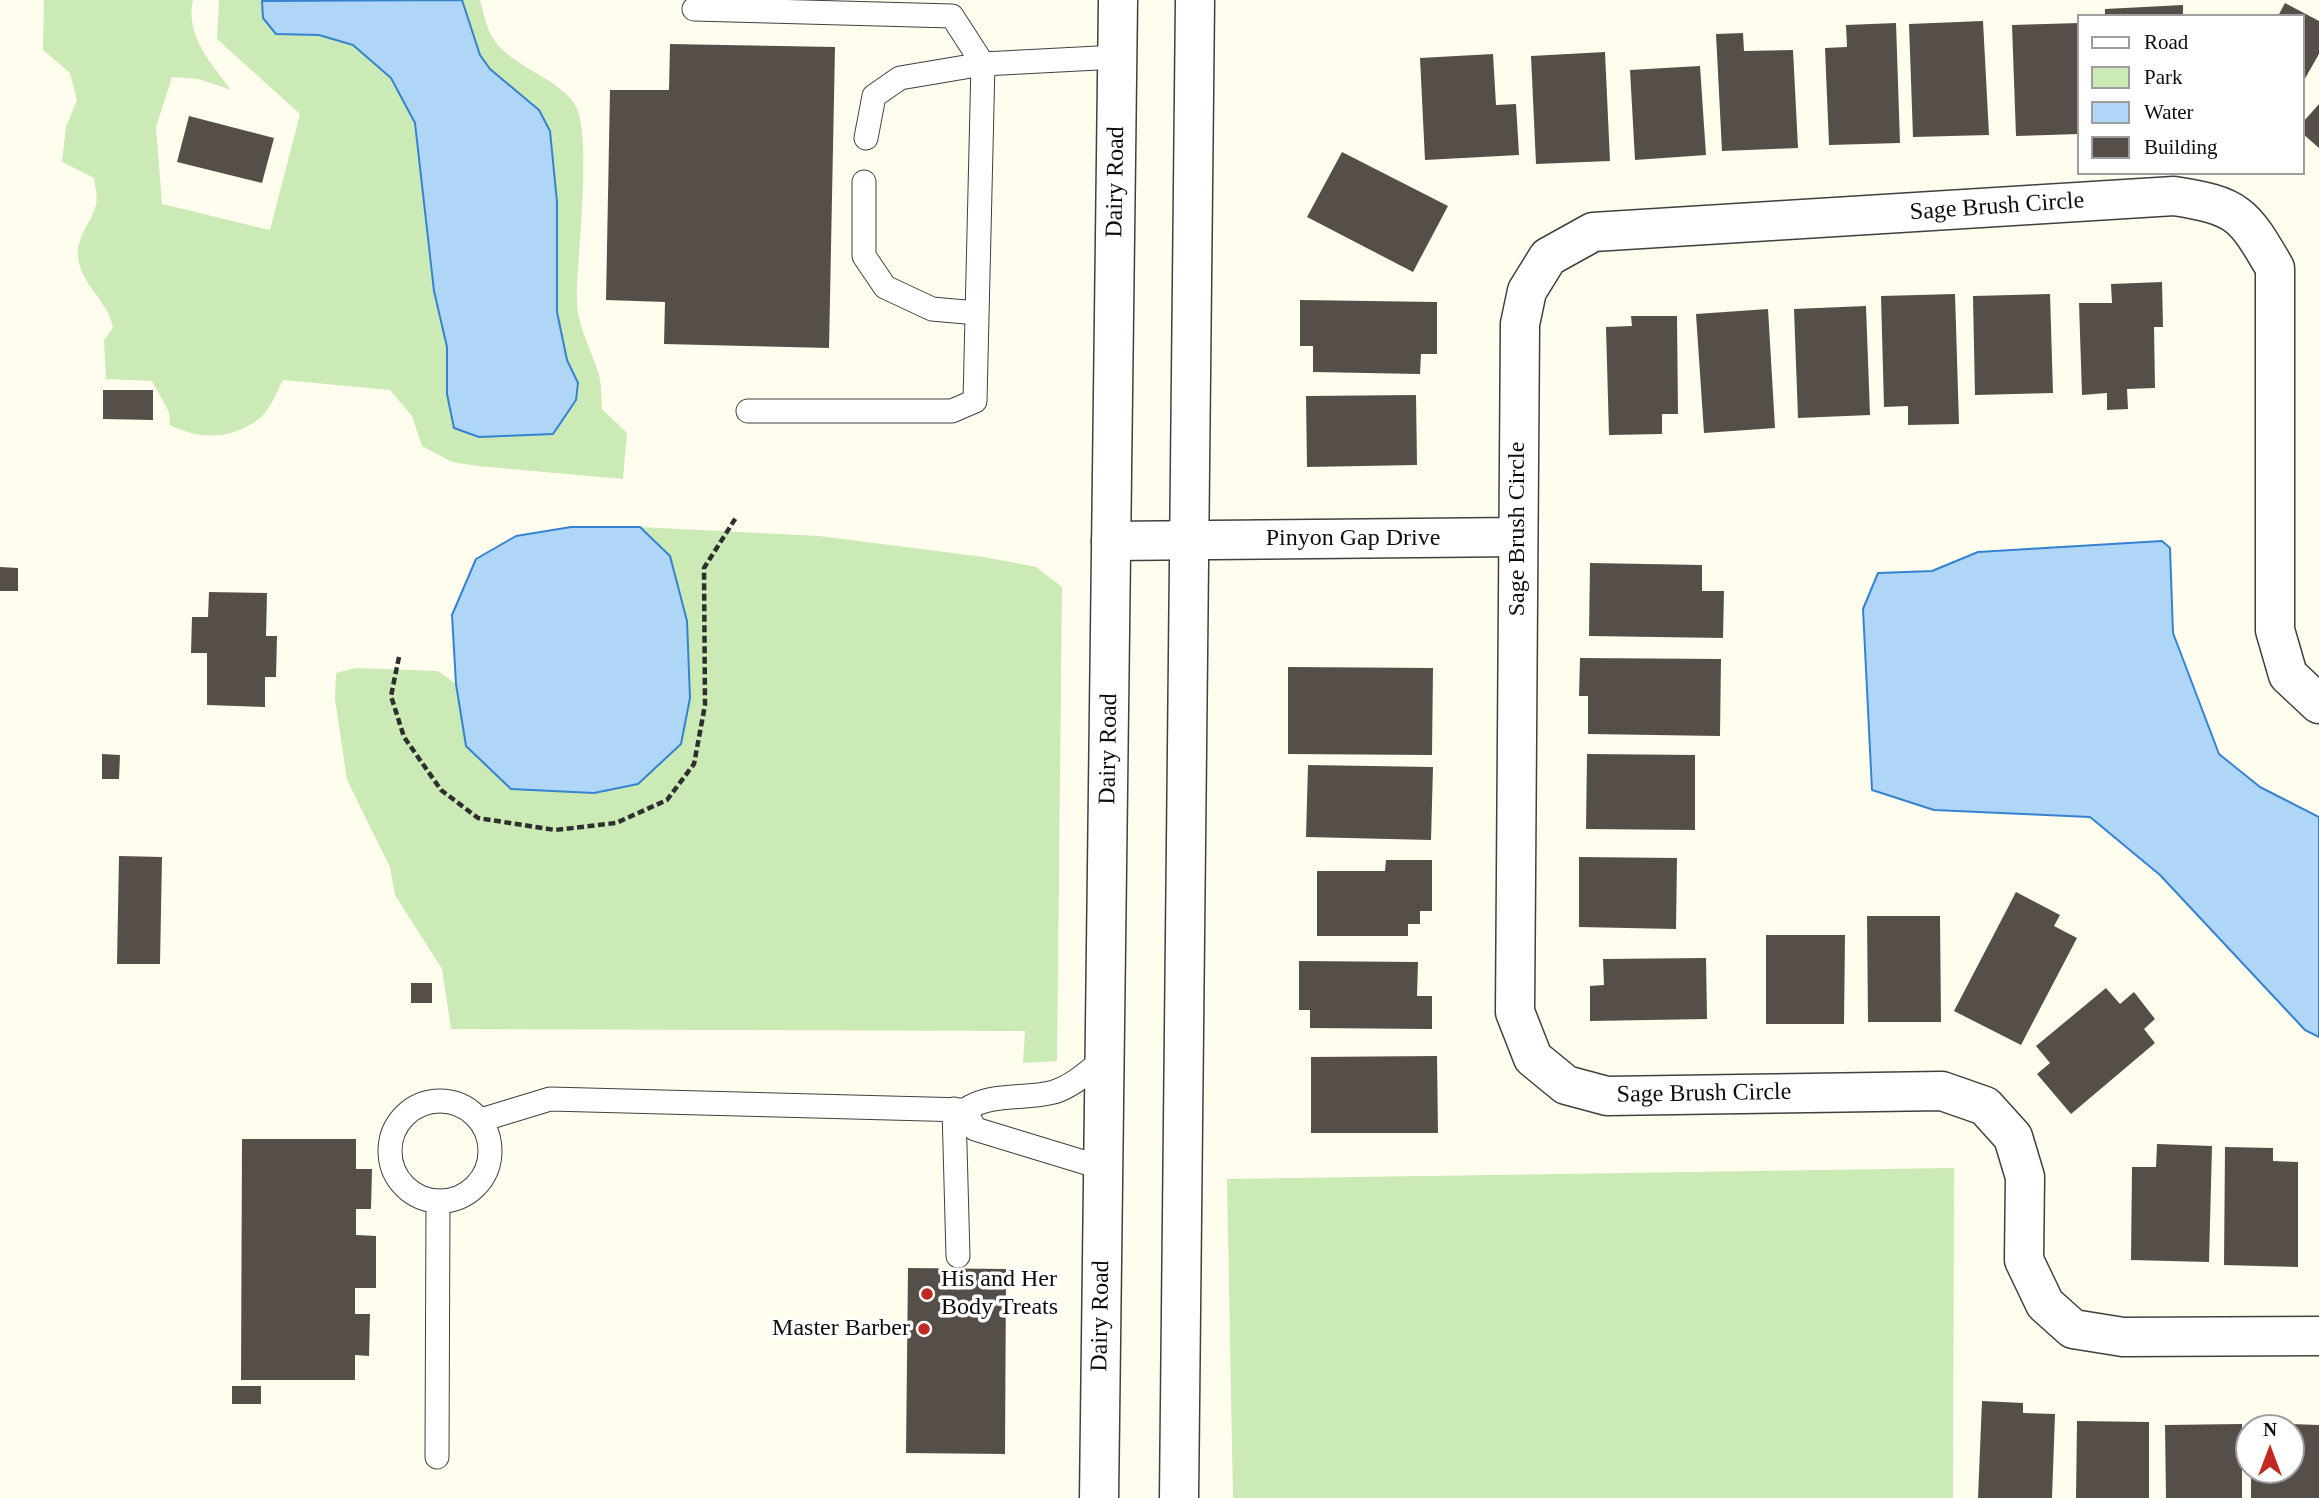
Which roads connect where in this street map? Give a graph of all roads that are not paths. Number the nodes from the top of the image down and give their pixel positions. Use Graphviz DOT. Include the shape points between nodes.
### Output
graph roads {
  1 [pos="1118,0"];
  2 [pos="1195,0"];
  3 [pos="694,9"];
  4 [pos="1118,57"];
  5 [pos="983,64"];
  6 [pos="866,138"];
  7 [pos="864,182"];
  8 [pos="977,313"];
  9 [pos="748,411"];
  10 [pos="1518,537"];
  11 [pos="1187,540"];
  12 [pos="1111,541"];
  13 [pos="2319,704"];
  14 [pos="1104,1059"];
  15 [pos="960,1110"];
  16 [pos="481,1120"];
  17 [pos="1103,1168"];
  18 [pos="438,1202"];
  19 [pos="958,1256"];
  20 [pos="2319,1336"];
  21 [pos="437,1457"];
  22 [pos="1099,1498"];
  23 [pos="1179,1498"];
  1 -- 4 [label="street, Dairy Road"];
  2 -- 11 [label="street"];
  3 -- 5 [label="lane" via="952,16"];
  4 -- 5 [label="lane"];
  4 -- 12 [label="street, Dairy Road"];
  5 -- 6 [label="lane" via="900,78 874,96"];
  5 -- 8 [label="lane"];
  7 -- 8 [label="lane" via="864,256 885,287 932,309"];
  8 -- 9 [label="lane" via="975,401 952,411"];
  10 -- 11 [label="street, Pinyon Gap Drive"];
  10 -- 13 [label="street, Sage Brush Circle" via="1520,324 1527,291 1548,257 1593,232 2174,196 2216,202 2249,223 2275,268 2276,630 2288,675"];
  10 -- 20 [label="street, Sage Brush Circle" via="1515,1012 1534,1058 1566,1085 1607,1096 1941,1091 1984,1106 2013,1137 2025,1177 2024,1260 2045,1304 2073,1329 2123,1337"];
  11 -- 12 [label="street, Pinyon Gap Drive"];
  11 -- 23 [label="street"];
  12 -- 14 [label="street, Dairy Road"];
  14 -- 15 [label="lane" via="1056,1091 980,1100"];
  14 -- 17 [label="street, Dairy Road"];
  15 -- 16 [label="lane" via="550,1099"];
  15 -- 17 [label="lane" via="975,1129"];
  15 -- 19 [label="lane"];
  16 -- 18 [label="lane" via="492,1152 489,1168 467,1195"];
  16 -- 18 [label="lane" via="453,1102 437,1101 421,1105 396,1126 390,1150 395,1174 404,1188"];
  17 -- 22 [label="street, Dairy Road"];
  18 -- 21 [label="lane"];
}
